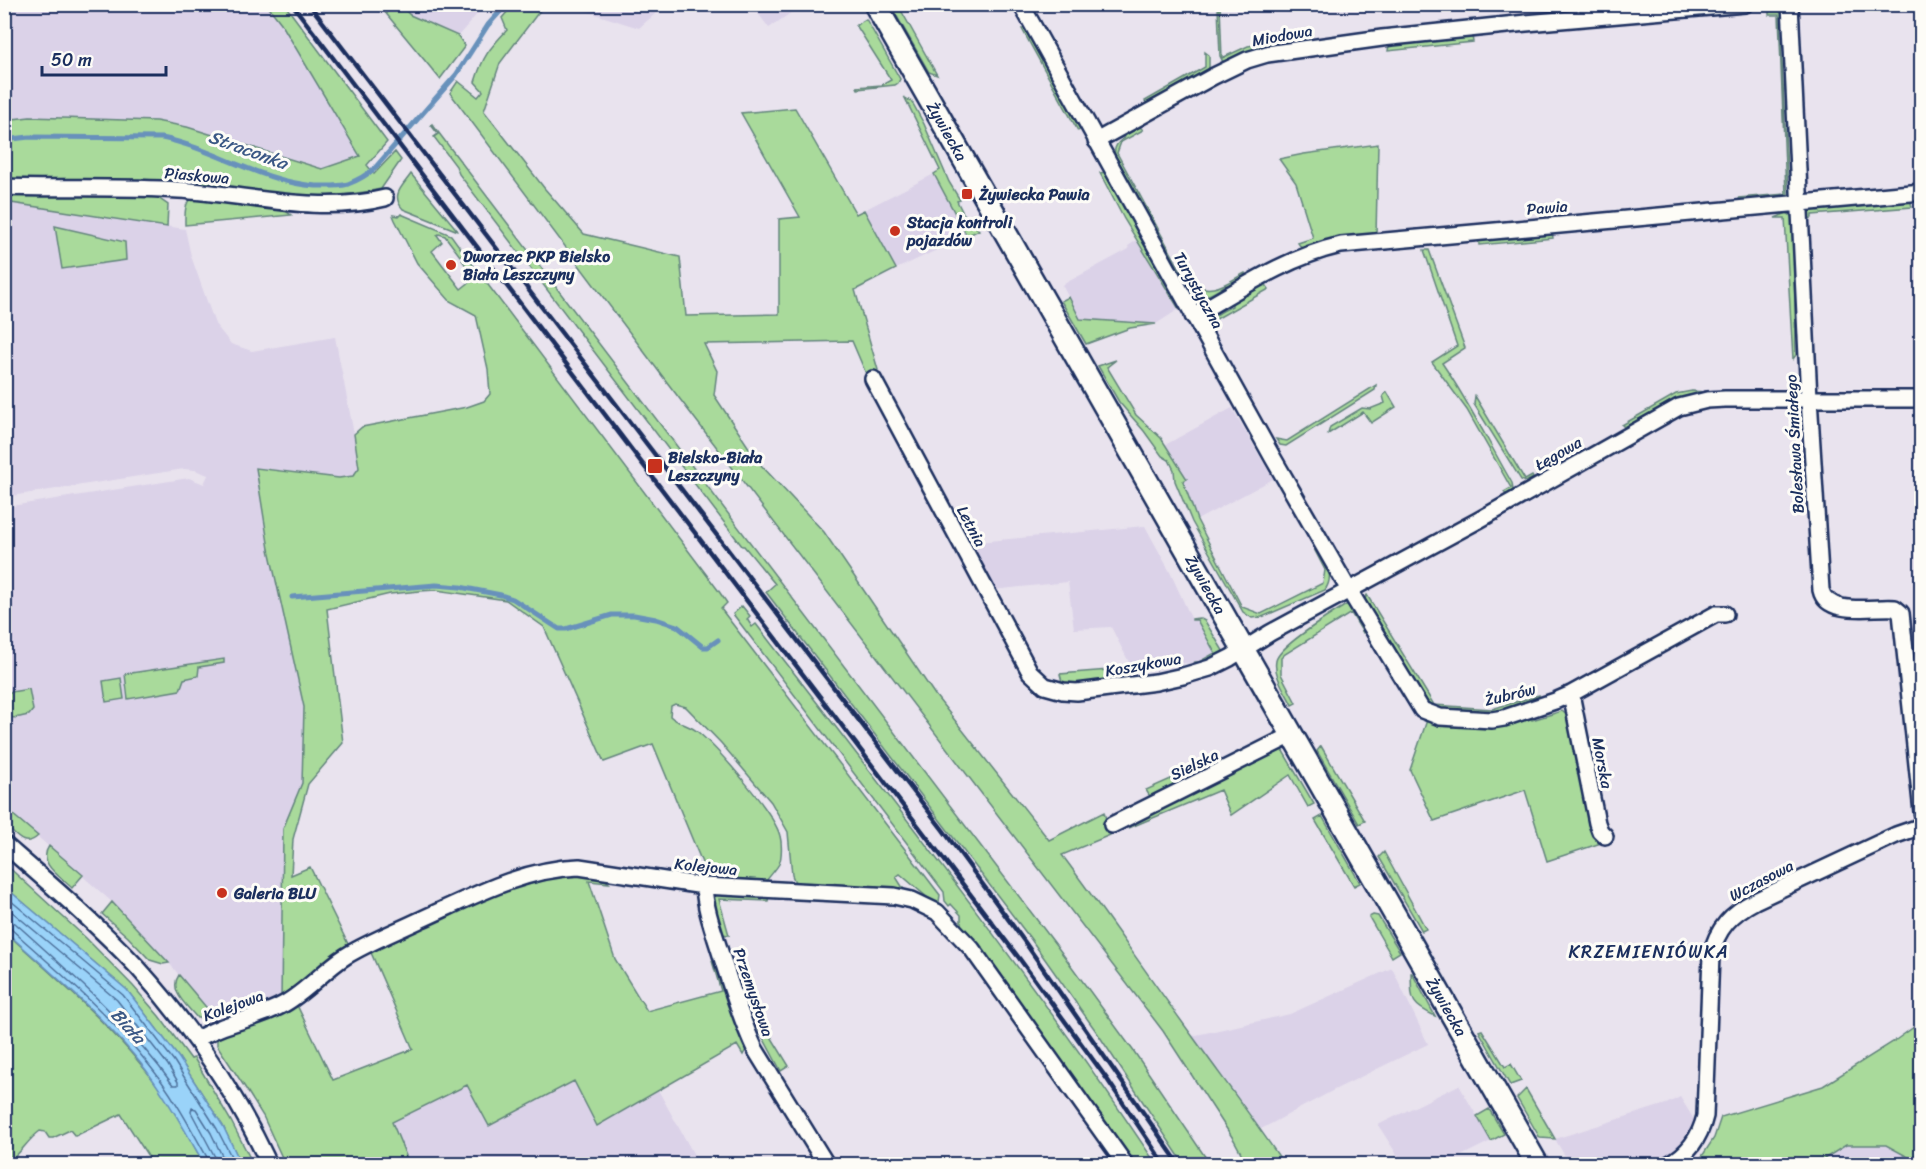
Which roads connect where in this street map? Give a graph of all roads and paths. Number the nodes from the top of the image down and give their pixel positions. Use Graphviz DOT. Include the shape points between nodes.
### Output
graph roads {
  1 [pos="875,4"];
  2 [pos="1021,4"];
  3 [pos="1744,4"];
  4 [pos="1790,4"];
  5 [pos="1096,141"];
  6 [pos="4,187"];
  7 [pos="1922,192"];
  8 [pos="385,198"];
  9 [pos="1800,203"];
  10 [pos="1193,316"];
  11 [pos="873,379"];
  12 [pos="1809,398"];
  13 [pos="1922,399"];
  14 [pos="1349,590"];
  15 [pos="1725,614"];
  16 [pos="1243,650"];
  17 [pos="1045,686"];
  18 [pos="1571,694"];
  19 [pos="1292,735"];
  20 [pos="1922,812"];
  21 [pos="1112,825"];
  22 [pos="1922,826"];
  23 [pos="1605,836"];
  24 [pos="4,844"];
  25 [pos="704,886"];
  26 [pos="196,1040"];
  27 [pos="268,1164"];
  28 [pos="825,1164"];
  29 [pos="1125,1164"];
  30 [pos="1537,1164"];
  31 [pos="1669,1164"];
  1 -- 16 [label="main road, Żywiecka"];
  2 -- 5 [label="street, Turystyczna"];
  3 -- 5 [label="street, Miodowa" via="1526,22 1267,54 1214,76"];
  4 -- 9 [label="street, Bolesława Śmiałego"];
  5 -- 10 [label="street, Turystyczna"];
  6 -- 8 [label="street, Piaskowa" via="178,189 308,204"];
  7 -- 9 [label="street, Pawia"];
  9 -- 10 [label="street, Pawia" via="1341,245 1284,264"];
  9 -- 12 [label="street, Bolesława Śmiałego"];
  10 -- 14 [label="street, Turystyczna"];
  11 -- 17 [label="street, Letnia" via="1030,672"];
  12 -- 13 [label="street, Łęgowa"];
  12 -- 14 [label="street, Łęgowa" via="1725,399 1679,407"];
  12 -- 20 [label="street, Bolesława Śmiałego" via="1822,596 1836,606 1895,608 1901,613"];
  14 -- 16 [label="street, Łęgowa"];
  14 -- 18 [label="street, Żubrów" via="1416,702 1430,714 1492,720"];
  15 -- 18 [label="street, Żubrów" via="1716,614"];
  16 -- 17 [label="street, Koszykowa" via="1210,668 1156,682 1077,692"];
  16 -- 19 [label="main road, Żywiecka"];
  18 -- 23 [label="street, Morska" via="1597,823"];
  19 -- 21 [label="street, Sielska"];
  19 -- 30 [label="main road, Żywiecka"];
  22 -- 31 [label="street, Wczasowa" via="1755,901 1733,914 1718,932 1711,955 1706,1116 1692,1145"];
  24 -- 26 [label="street" via="119,949"];
  25 -- 26 [label="street, Kolejowa" via="579,867 518,878 359,948 285,1004 219,1027"];
  25 -- 28 [label="street, Przemysłowa" via="705,902 745,1029"];
  25 -- 29 [label="street, Kolejowa" via="894,896 937,912 978,958"];
  26 -- 27 [label="street" via="234,1098"];
}
